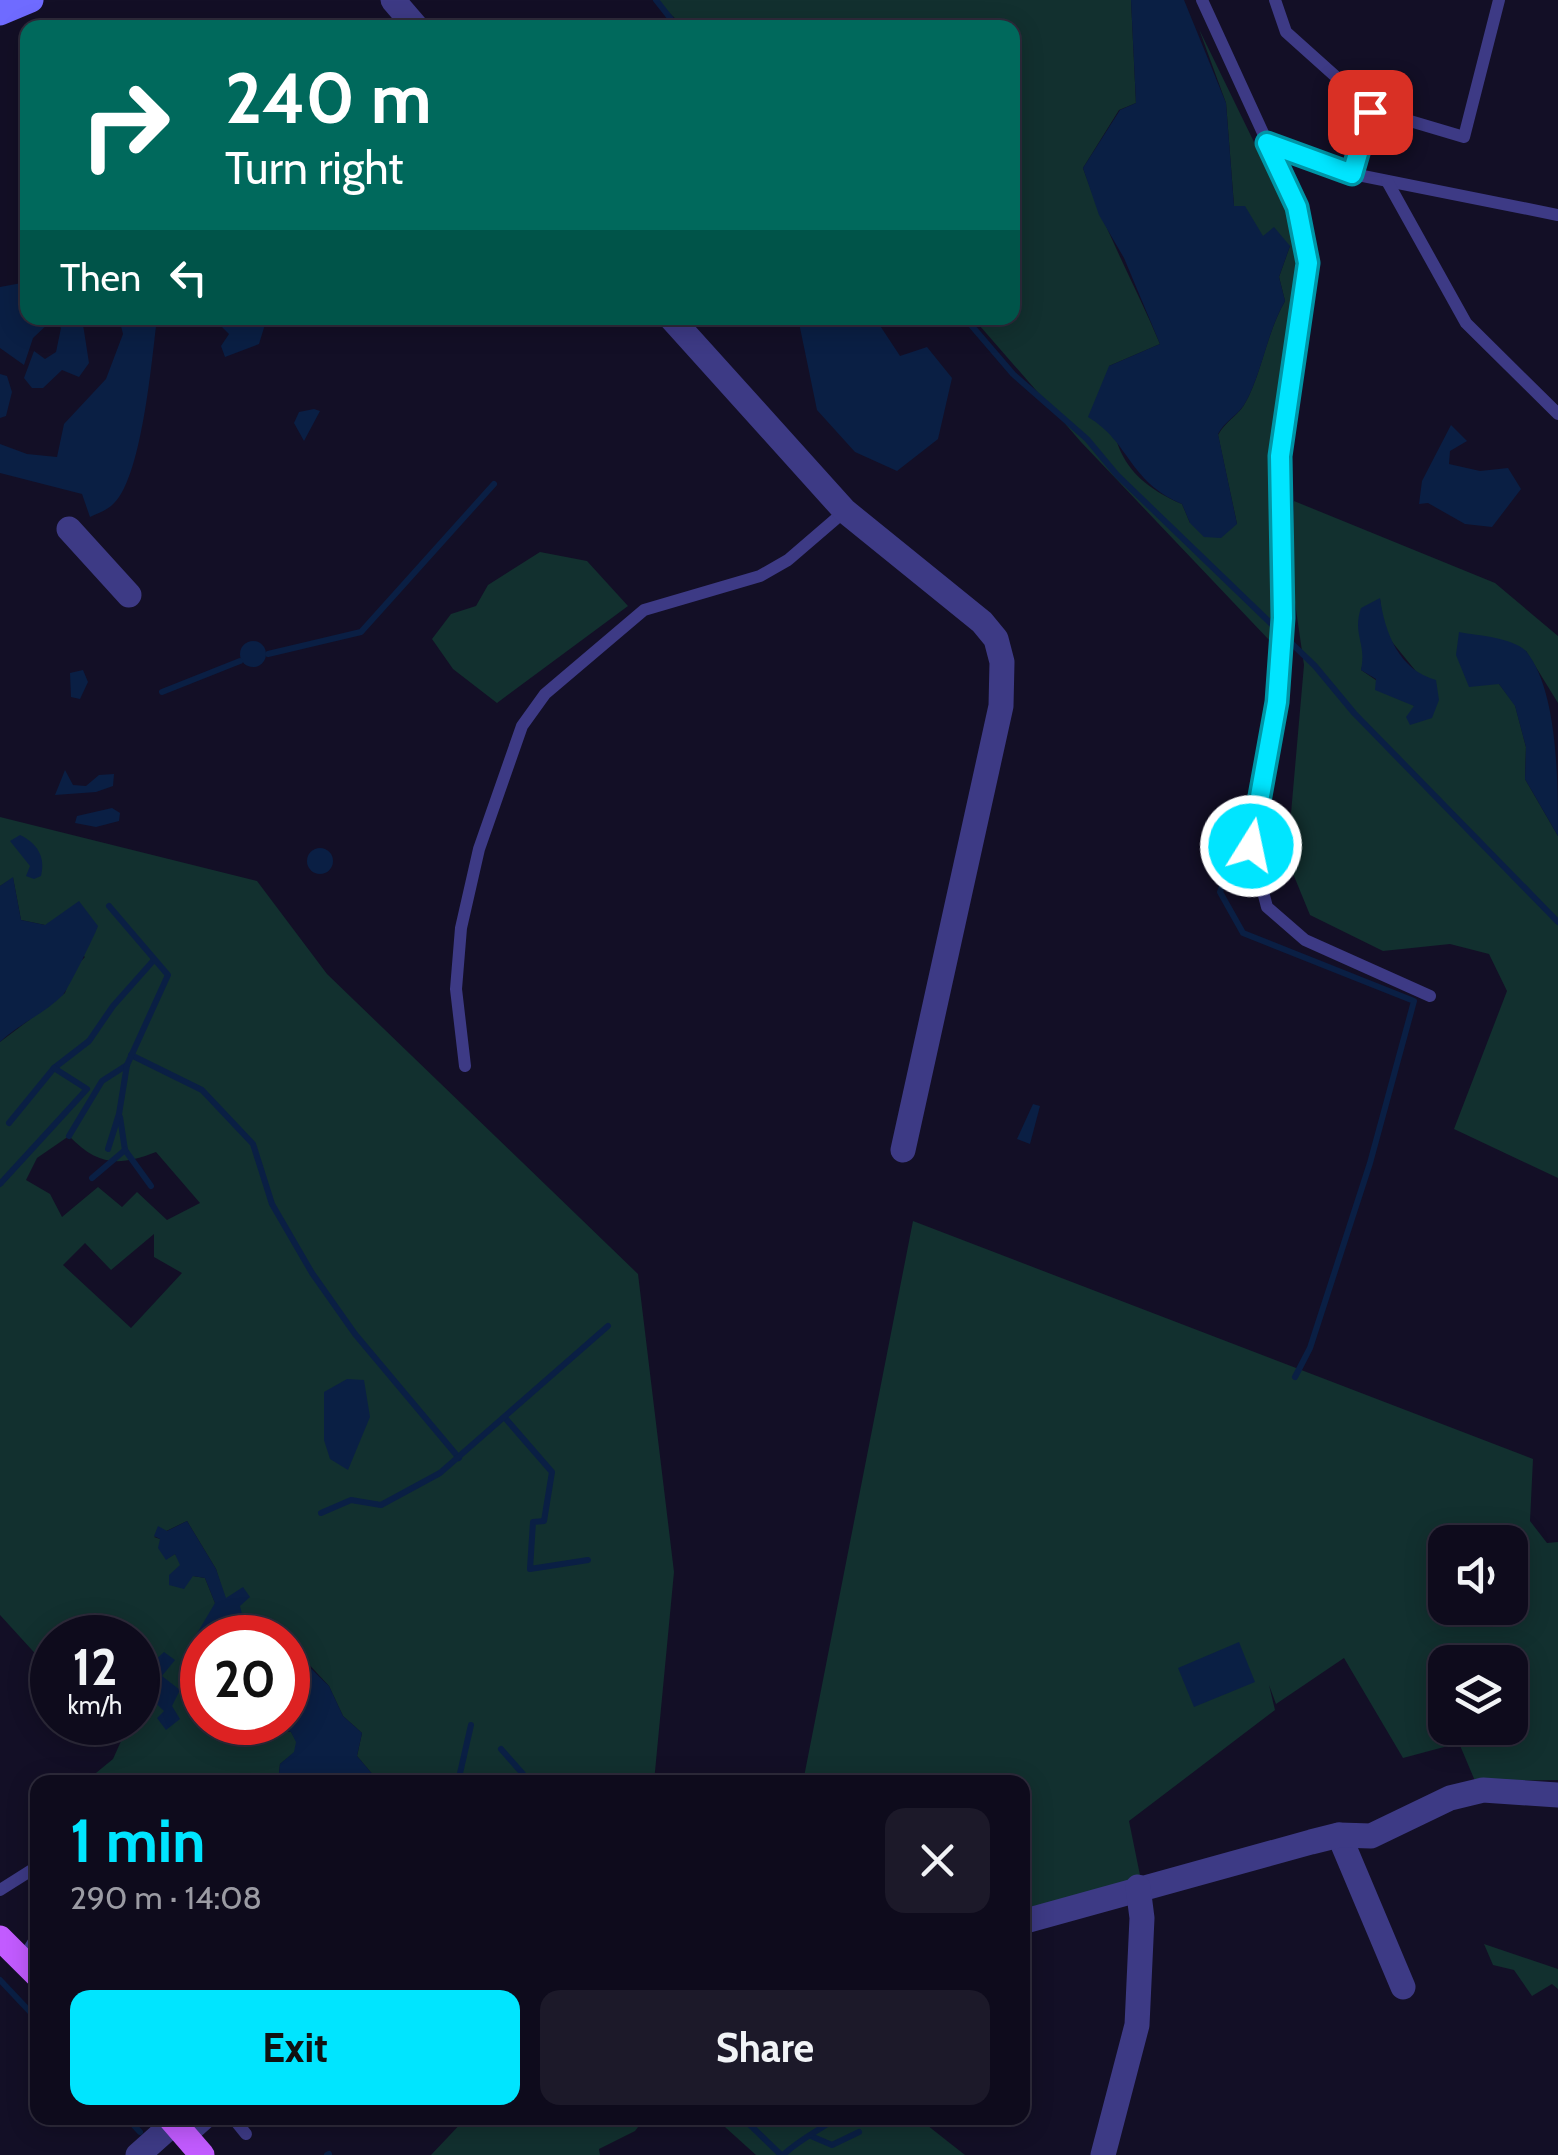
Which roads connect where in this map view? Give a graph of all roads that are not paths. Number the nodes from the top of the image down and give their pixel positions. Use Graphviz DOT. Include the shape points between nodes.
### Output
graph roads {
  1 [pos="30,0"];
  2 [pos="393,0"];
  3 [pos="1202,0"];
  4 [pos="1275,0"];
  5 [pos="1499,0"];
  6 [pos="0,13"];
  7 [pos="411,20"];
  8 [pos="1373,110"];
  9 [pos="1267,143"];
  10 [pos="1352,174"];
  11 [pos="1387,181"];
  12 [pos="1558,215"];
  13 [pos="677,325"];
  14 [pos="1558,414"];
  15 [pos="845,511"];
  16 [pos="69,529"];
  17 [pos="129,595"];
  18 [pos="1430,996"];
  19 [pos="464,1066"];
  20 [pos="903,1150"];
  21 [pos="1558,1795"];
  22 [pos="1338,1835"];
  23 [pos="30,1871"];
  24 [pos="1138,1886"];
  25 [pos="0,1890"];
  26 [pos="1030,1920"];
  27 [pos="0,1938"];
  28 [pos="30,1968"];
  29 [pos="1404,1987"];
  30 [pos="180,2125"];
  31 [pos="184,2125"];
  32 [pos="239,2125"];
  33 [pos="246,2134"];
  34 [pos="138,2155"];
  35 [pos="202,2155"];
  36 [pos="1103,2155"];
  1 -- 6 [label="street"];
  2 -- 7 [label="street"];
  3 -- 9 [label="lane"];
  4 -- 8 [label="lane" via="1286,32"];
  5 -- 8 [label="lane" via="1464,136"];
  8 -- 10 [label="lane"];
  9 -- 10 [label="lane"];
  9 -- 18 [label="lane" via="1297,207 1308,263 1280,456 1277,702 1251,846 1267,908 1305,940"];
  10 -- 11 [label="lane"];
  11 -- 12 [label="lane"];
  11 -- 14 [label="lane" via="1466,323"];
  13 -- 15 [label="street"];
  15 -- 19 [label="lane" via="760,576 644,610 545,694 522,726 461,928 456,989"];
  15 -- 20 [label="street" via="982,622 1002,662 1001,706"];
  16 -- 17 [label="street"];
  21 -- 22 [label="street" via="1483,1790 1450,1798 1371,1836"];
  22 -- 24 [label="street"];
  22 -- 29 [label="street"];
  23 -- 25 [label="lane"];
  24 -- 26 [label="street"];
  24 -- 36 [label="street" via="1138,2025"];
  27 -- 28 [label="main road"];
  30 -- 34 [label="street"];
  31 -- 35 [label="main road"];
  32 -- 33 [label="lane"];
}
